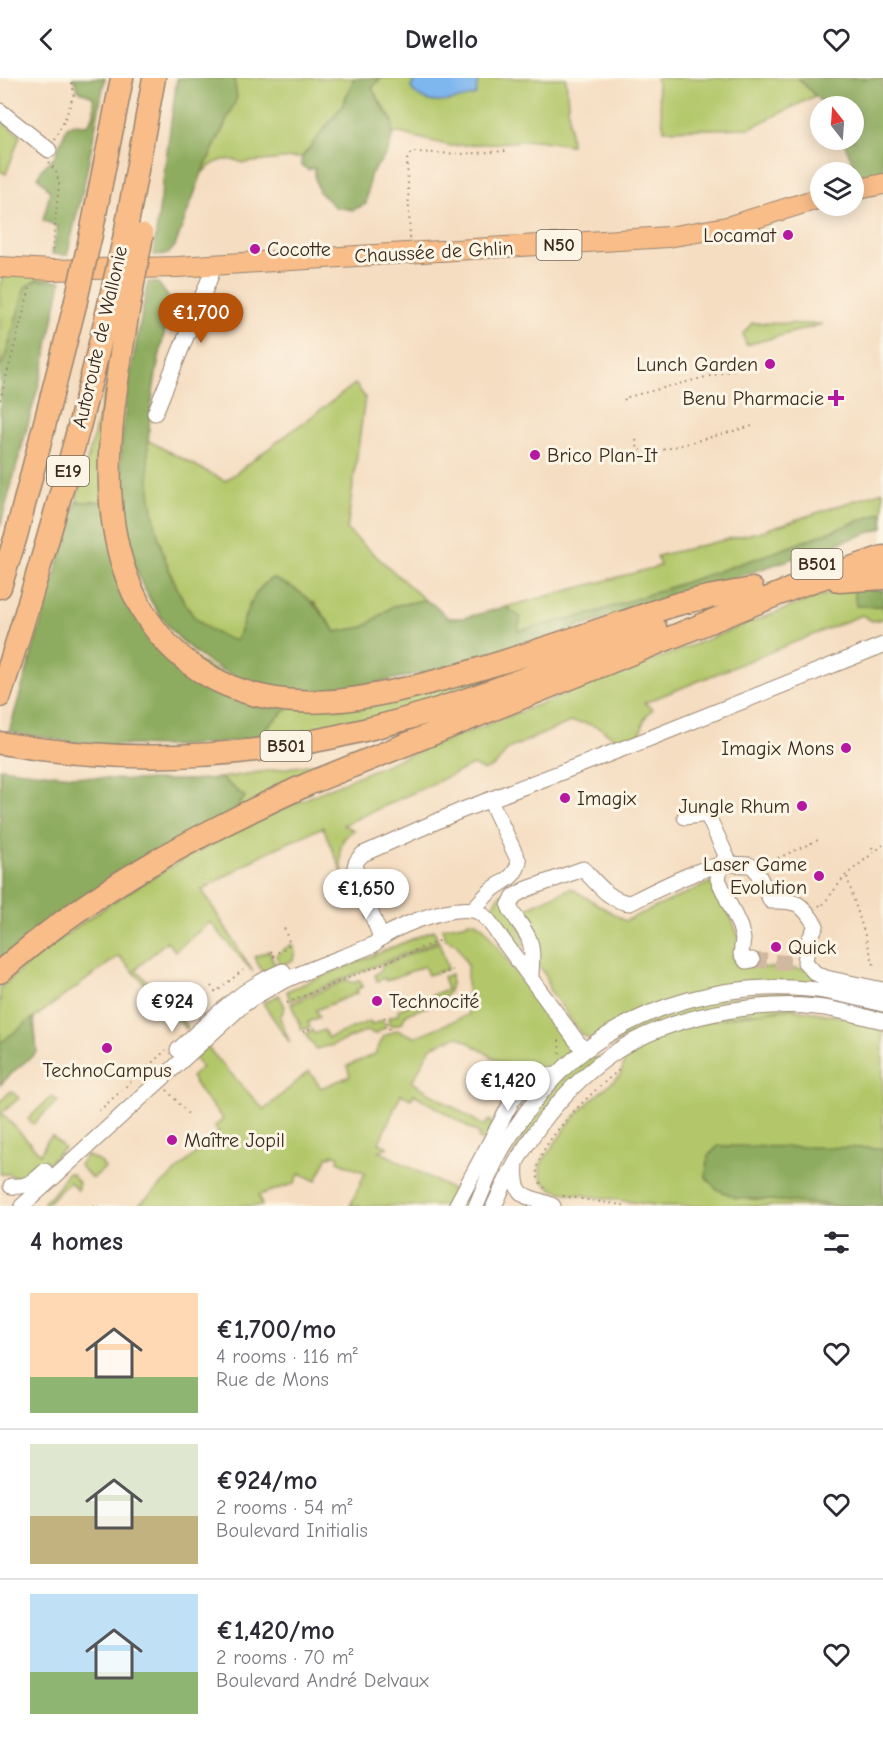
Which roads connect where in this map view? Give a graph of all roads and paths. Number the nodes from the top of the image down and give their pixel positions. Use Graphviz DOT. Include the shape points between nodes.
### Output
graph roads {
  1 [pos="71,78"];
  2 [pos="122,78"];
  3 [pos="154,78"];
  4 [pos="0,111"];
  5 [pos="50,150"];
  6 [pos="506,151"];
  7 [pos="883,184"];
  8 [pos="864,188"];
  9 [pos="810,201"];
  10 [pos="411,253"];
  11 [pos="212,265"];
  12 [pos="0,267"];
  13 [pos="52,270"];
  14 [pos="33,278"];
  15 [pos="119,305"];
  16 [pos="741,368"];
  17 [pos="0,400"];
  18 [pos="625,400"];
  19 [pos="155,413"];
  20 [pos="756,425"];
  21 [pos="636,440"];
  22 [pos="883,541"];
  23 [pos="883,557"];
  24 [pos="883,578"];
  25 [pos="801,585"];
  26 [pos="0,587"];
  27 [pos="752,589"];
  28 [pos="883,645"];
  29 [pos="0,696"];
  30 [pos="501,707"];
  31 [pos="0,743"];
  32 [pos="0,757"];
  33 [pos="490,800"];
  34 [pos="684,817"];
  35 [pos="818,840"];
  36 [pos="883,845"];
  37 [pos="872,847"];
  38 [pos="868,850"];
  39 [pos="874,852"];
  40 [pos="870,855"];
  41 [pos="725,863"];
  42 [pos="764,864"];
  43 [pos="846,875"];
  44 [pos="814,901"];
  45 [pos="472,910"];
  46 [pos="283,925"];
  47 [pos="381,937"];
  48 [pos="443,939"];
  49 [pos="273,956"];
  50 [pos="752,960"];
  51 [pos="875,968"];
  52 [pos="243,970"];
  53 [pos="453,970"];
  54 [pos="0,972"];
  55 [pos="364,972"];
  56 [pos="441,975"];
  57 [pos="366,977"];
  58 [pos="531,977"];
  59 [pos="211,986"];
  60 [pos="883,990"];
  61 [pos="287,1003"];
  62 [pos="883,1004"];
  63 [pos="384,1017"];
  64 [pos="883,1021"];
  65 [pos="312,1028"];
  66 [pos="390,1030"];
  67 [pos="303,1032"];
  68 [pos="559,1039"];
  69 [pos="167,1049"];
  70 [pos="584,1051"];
  71 [pos="616,1052"];
  72 [pos="562,1070"];
  73 [pos="581,1080"];
  74 [pos="593,1093"];
  75 [pos="171,1094"];
  76 [pos="99,1111"];
  77 [pos="189,1114"];
  78 [pos="517,1159"];
  79 [pos="492,1171"];
  80 [pos="6,1185"];
  81 [pos="554,1198"];
  82 [pos="496,1204"];
  83 [pos="21,1206"];
  84 [pos="93,1206"];
  85 [pos="98,1206"];
  86 [pos="456,1206"];
  87 [pos="476,1206"];
  88 [pos="628,1206"];
  1 -- 5 [label="path" via="74,94"];
  2 -- 26 [label="highway, Autoroute de Wallonie / E19, bridge" via="75,305"];
  3 -- 15 [label="highway, Autoroute de Wallonie / E19, bridge" via="134,190 133,235"];
  4 -- 5 [label="street"];
  5 -- 13 [label="path" via="49,165 56,172 59,195"];
  6 -- 10 [label="path" via="415,151 408,155"];
  7 -- 8 [label="main road"];
  9 -- 10 [label="main road, Chaussée de Ghlin / N50" via="692,234"];
  10 -- 11 [label="main road, Chaussée de Ghlin / N50"];
  11 -- 13 [label="main road, N50"];
  11 -- 19 [label="street"];
  12 -- 13 [label="main road, N50"];
  14 -- 17 [label="path"];
  15 -- 27 [label="highway" via="121,356 110,478 116,539 146,618 182,659 225,685 250,694 305,702 358,698 428,683 672,606"];
  15 -- 29 [label="highway, Autoroute de Wallonie / E19"];
  16 -- 18 [label="path"];
  20 -- 21 [label="path" via="655,452 638,450"];
  22 -- 27 [label="highway, B501"];
  23 -- 25 [label="highway, B501"];
  24 -- 25 [label="highway"];
  25 -- 30 [label="highway, B501"];
  27 -- 31 [label="highway, B501" via="452,704 306,743 159,757 73,753"];
  28 -- 33 [label="street"];
  30 -- 32 [label="highway, B501" via="336,751 245,766 131,771"];
  30 -- 54 [label="highway" via="308,784 190,841 77,910"];
  33 -- 45 [label="street" via="519,862 511,878"];
  33 -- 47 [label="street" via="363,854 357,860 356,877"];
  34 -- 41 [label="street" via="707,814"];
  35 -- 42 [label="path"];
  36 -- 39 [label="path"];
  37 -- 39 [label="path"];
  38 -- 40 [label="path"];
  39 -- 40 [label="path"];
  40 -- 43 [label="path"];
  41 -- 50 [label="street" via="718,879 741,927 741,954 746,961"];
  41 -- 58 [label="street" via="630,903 605,892 583,869 514,896 509,906 529,938"];
  41 -- 60 [label="street" via="755,868 771,901 791,901 807,912 816,926 802,962 815,974"];
  43 -- 44 [label="path" via="821,907"];
  43 -- 51 [label="path"];
  45 -- 47 [label="street" via="435,914"];
  45 -- 58 [label="street" via="488,920"];
  46 -- 49 [label="path" via="290,944"];
  47 -- 80 [label="street" via="370,936 260,981 38,1178 23,1186"];
  47 -- 83 [label="street" via="373,945 256,995"];
  48 -- 55 [label="path"];
  52 -- 59 [label="path" via="216,992"];
  53 -- 56 [label="path"];
  55 -- 57 [label="path"];
  55 -- 61 [label="path"];
  58 -- 70 [label="street"];
  62 -- 70 [label="street" via="798,988 718,993 665,1007"];
  63 -- 66 [label="path"];
  64 -- 71 [label="street" via="816,1007 747,1008 679,1023"];
  65 -- 67 [label="path"];
  68 -- 72 [label="path"];
  69 -- 76 [label="path"];
  70 -- 71 [label="street"];
  70 -- 72 [label="street"];
  71 -- 73 [label="street"];
  71 -- 74 [label="path" via="621,1065 618,1071"];
  72 -- 79 [label="street" via="505,1145"];
  72 -- 86 [label="street" via="536,1075 519,1091"];
  73 -- 74 [label="path"];
  73 -- 78 [label="street" via="552,1108"];
  74 -- 81 [label="path" via="556,1133 537,1166 542,1186"];
  75 -- 77 [label="path"];
  78 -- 81 [label="street" via="515,1177 523,1194 529,1199"];
  78 -- 82 [label="street"];
  79 -- 82 [label="street"];
  79 -- 87 [label="street"];
  80 -- 83 [label="street" via="19,1194"];
  81 -- 88 [label="path"];
  84 -- 85 [label="path"];
}
